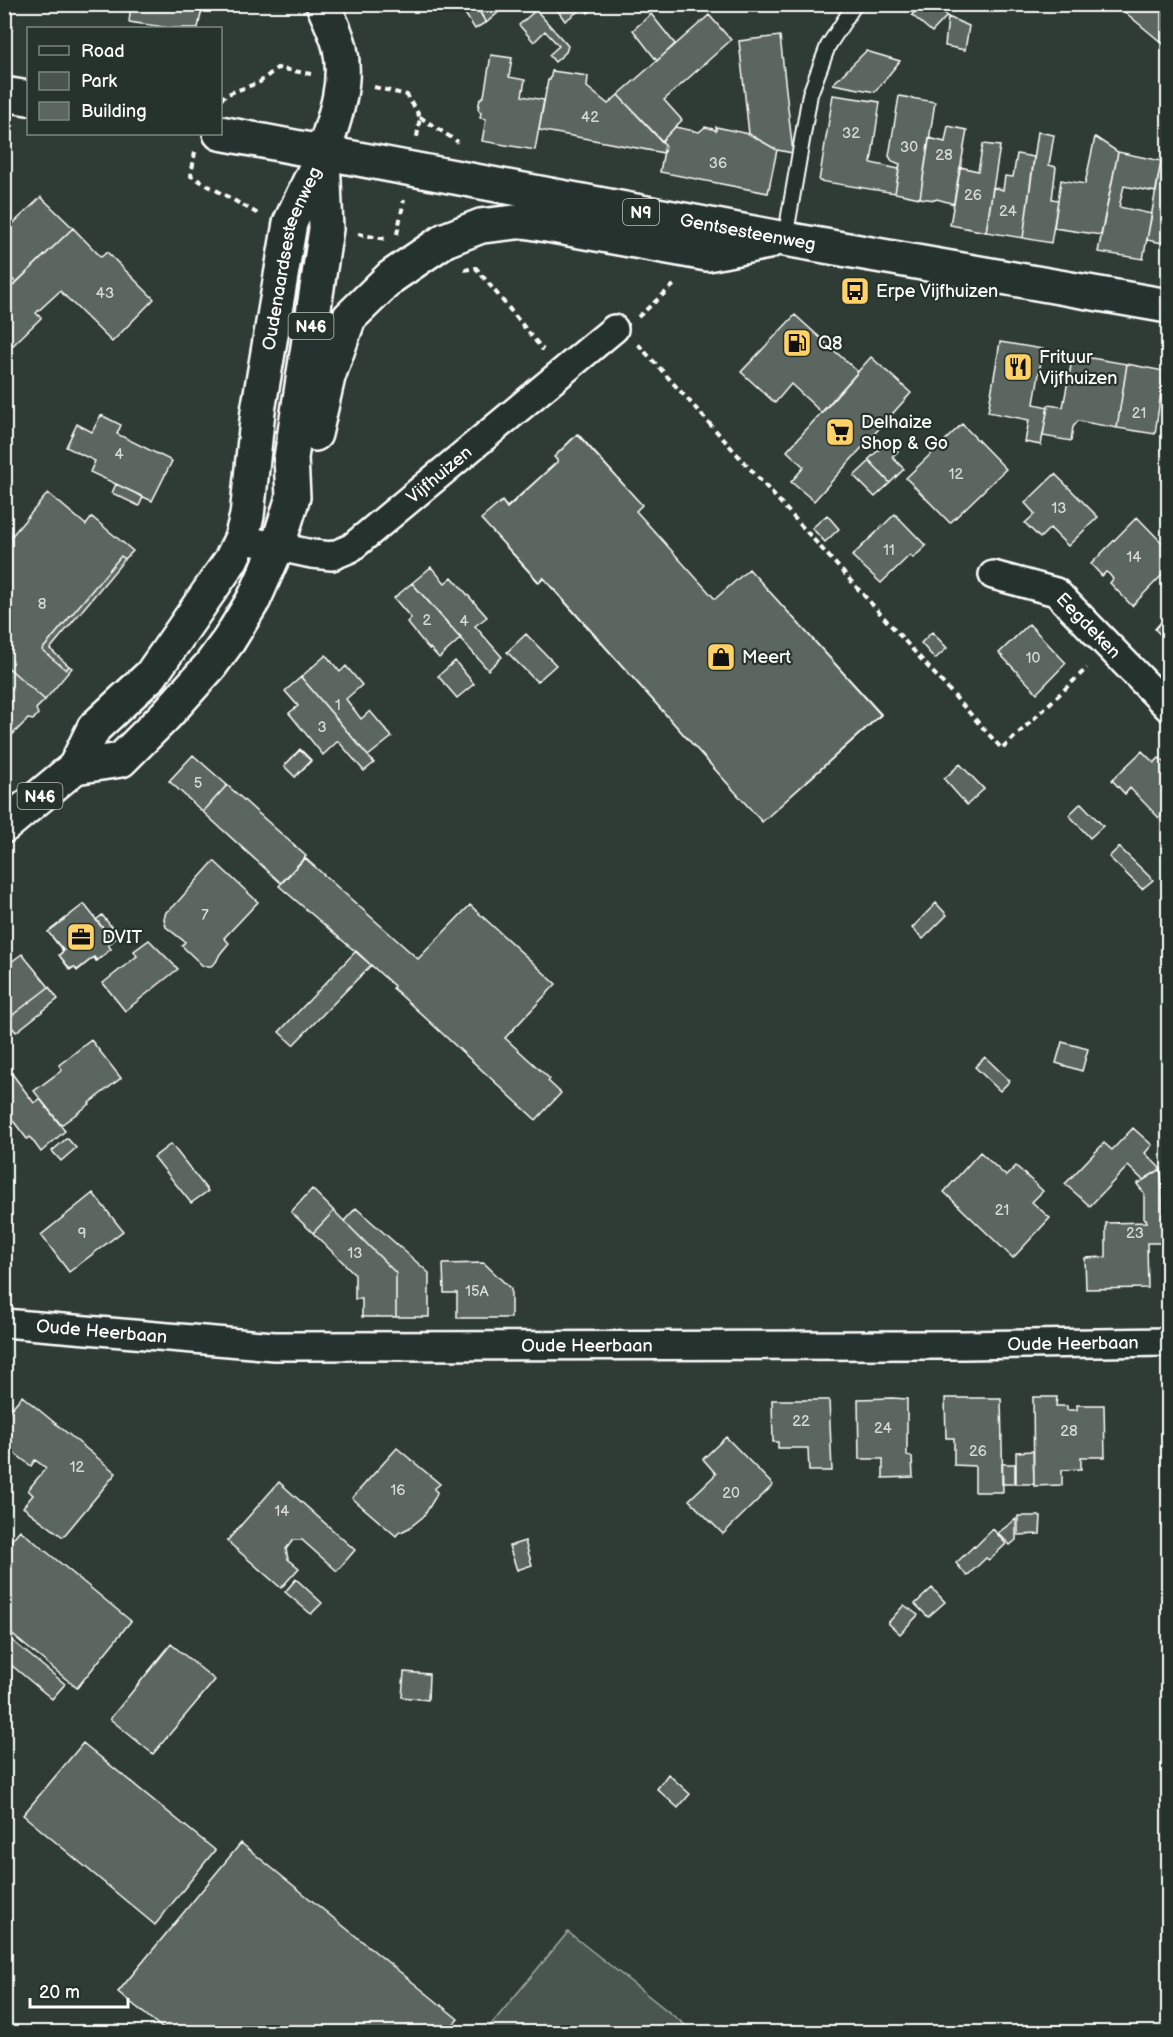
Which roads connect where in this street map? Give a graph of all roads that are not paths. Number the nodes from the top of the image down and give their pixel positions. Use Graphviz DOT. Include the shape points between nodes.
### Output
graph roads {
  1 [pos="323,4"];
  2 [pos="855,4"];
  3 [pos="4,94"];
  4 [pos="27,98"];
  5 [pos="222,133"];
  6 [pos="323,153"];
  7 [pos="785,239"];
  8 [pos="1168,306"];
  9 [pos="617,327"];
  10 [pos="292,497"];
  11 [pos="241,539"];
  12 [pos="278,545"];
  13 [pos="993,574"];
  14 [pos="1168,707"];
  15 [pos="75,767"];
  16 [pos="4,826"];
  17 [pos="4,1323"];
  18 [pos="1168,1342"];
  1 -- 6 [label="main road" via="340,49 341,80 340,100"];
  2 -- 7 [label="lane" via="828,46 810,94"];
  3 -- 4 [label="main road"];
  5 -- 6 [label="main road, Gentsesteenweg / N9"];
  6 -- 7 [label="main road, Gentsesteenweg / N9"];
  6 -- 10 [label="main road, Oudenaardsesteenweg / N46" via="326,229 291,458"];
  6 -- 11 [label="main road, Oudenaardsesteenweg / N46" via="290,223"];
  7 -- 8 [label="main road, Gentsesteenweg / N9"];
  7 -- 10 [label="main road" via="707,254 525,221 481,226 445,240 391,277 349,318 328,377 306,475"];
  9 -- 12 [label="street, Vijfhuizen" via="351,548 332,556"];
  10 -- 12 [label="main road, Oudenaardsesteenweg / N46"];
  11 -- 12 [label="street, Vijfhuizen"];
  11 -- 15 [label="main road, Oudenaardsesteenweg / N46" via="231,560 151,675 94,728"];
  12 -- 15 [label="main road, Oudenaardsesteenweg / N46" via="230,640 165,716 121,760"];
  13 -- 14 [label="street, Eegdeken" via="1056,592"];
  15 -- 16 [label="main road, Oudenaardsesteenweg / N46"];
  17 -- 18 [label="street, Oude Heerbaan" via="274,1346"];
}
